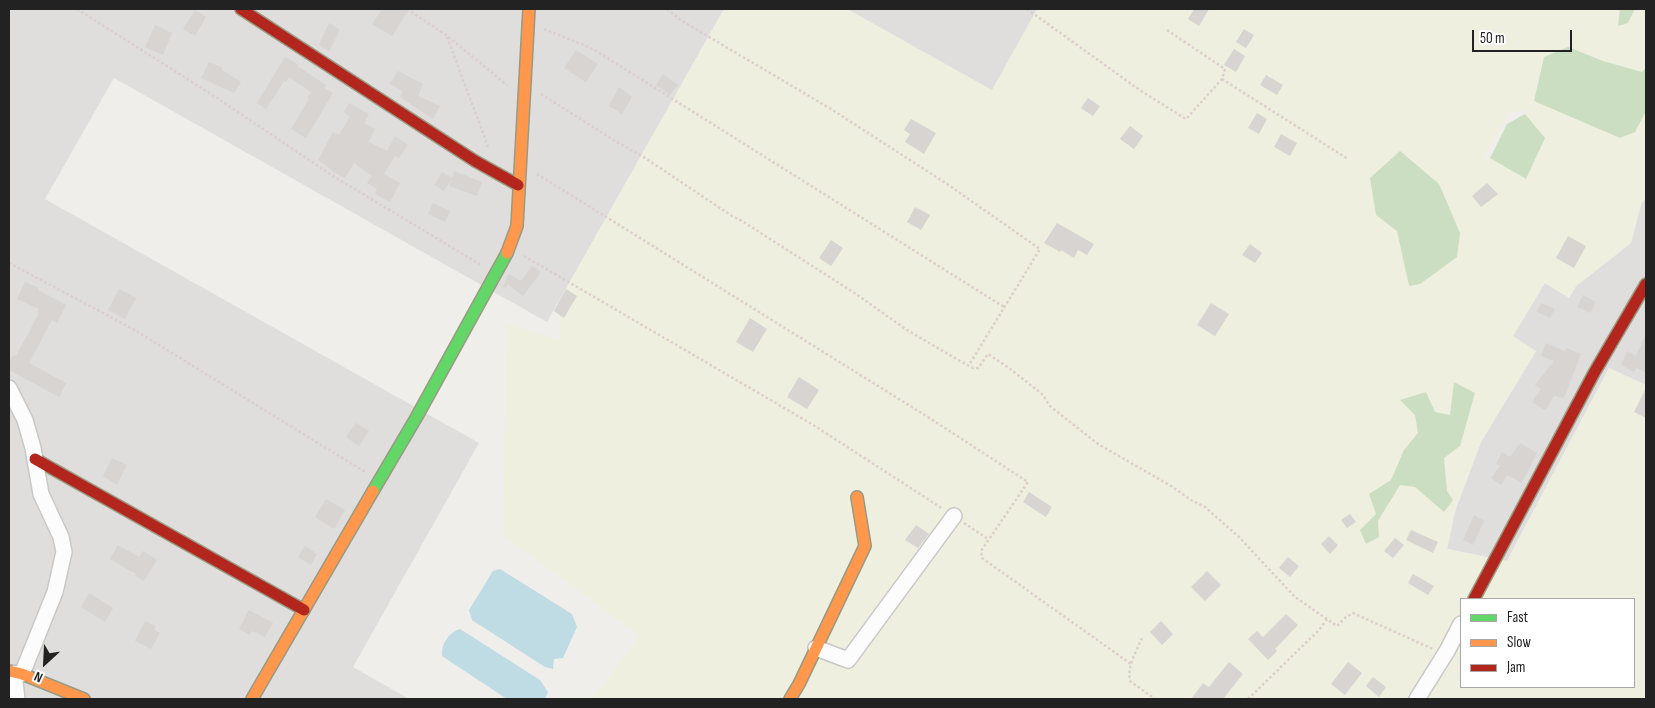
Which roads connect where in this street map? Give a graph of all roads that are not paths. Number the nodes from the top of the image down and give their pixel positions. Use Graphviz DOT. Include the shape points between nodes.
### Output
graph roads {
  1 [pos="241,9"];
  2 [pos="529,9"];
  3 [pos="518,185"];
  4 [pos="1646,284"];
  5 [pos="9,390"];
  6 [pos="35,459"];
  7 [pos="856,497"];
  8 [pos="954,516"];
  9 [pos="1475,598"];
  10 [pos="304,610"];
  11 [pos="1460,626"];
  12 [pos="816,648"];
  13 [pos="15,673"];
  14 [pos="17,699"];
  15 [pos="84,699"];
  16 [pos="252,699"];
  17 [pos="790,699"];
  18 [pos="1417,699"];
  1 -- 3 [label="street" via="467,156"];
  2 -- 3 [label="street"];
  3 -- 10 [label="street" via="517,226 510,247 416,418"];
  4 -- 9 [label="street" via="1594,373"];
  5 -- 6 [label="street" via="25,420"];
  6 -- 10 [label="street"];
  6 -- 13 [label="street" via="41,494 64,552 55,592"];
  7 -- 12 [label="street" via="865,546"];
  8 -- 12 [label="street" via="848,660"];
  10 -- 16 [label="street"];
  11 -- 18 [label="street"];
  12 -- 17 [label="street"];
  13 -- 14 [label="street"];
  13 -- 15 [label="street"];
}
